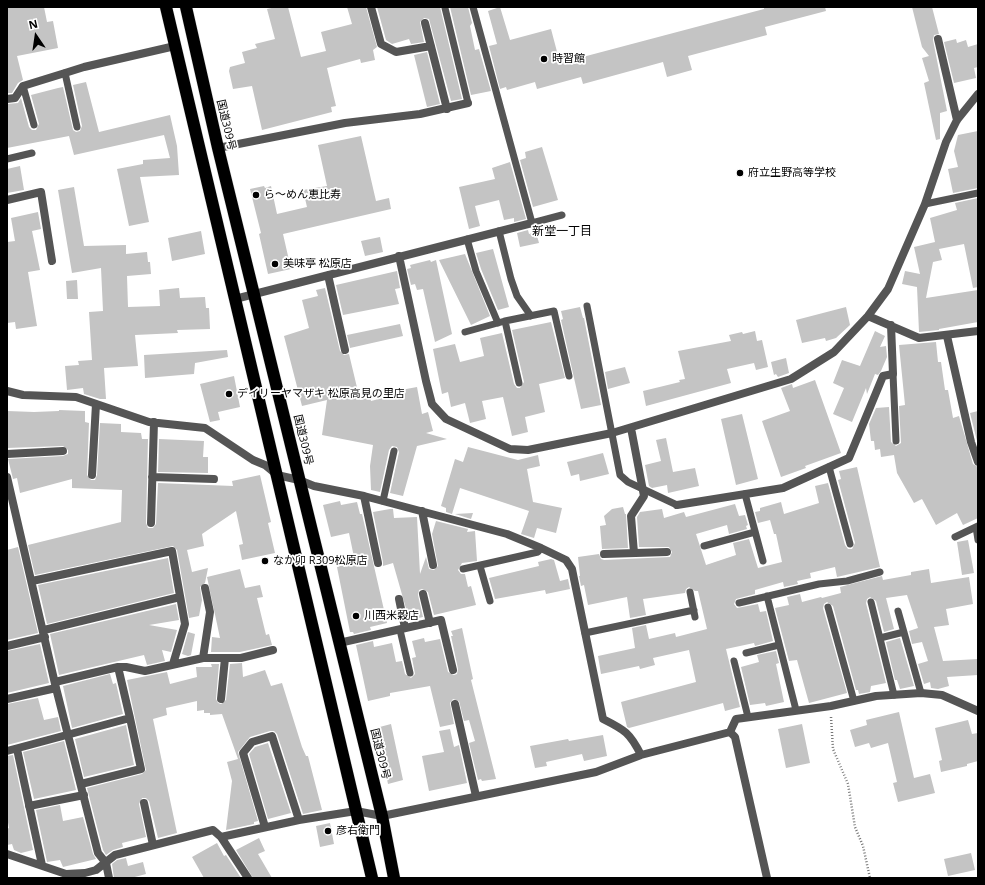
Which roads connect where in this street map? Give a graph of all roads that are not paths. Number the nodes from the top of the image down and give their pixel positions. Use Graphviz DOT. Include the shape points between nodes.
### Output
graph roads {
  1 [pos="166,7"];
  2 [pos="186,7"];
  3 [pos="372,7"];
  4 [pos="473,7"];
  5 [pos="445,8"];
  6 [pos="425,24"];
  7 [pos="938,40"];
  8 [pos="175,46"];
  9 [pos="431,46"];
  10 [pos="64,73"];
  11 [pos="23,86"];
  12 [pos="978,94"];
  13 [pos="7,100"];
  14 [pos="468,103"];
  15 [pos="447,109"];
  16 [pos="957,120"];
  17 [pos="34,125"];
  18 [pos="77,127"];
  19 [pos="218,148"];
  20 [pos="32,153"];
  21 [pos="7,160"];
  22 [pos="978,193"];
  23 [pos="7,200"];
  24 [pos="925,204"];
  25 [pos="562,215"];
  26 [pos="532,223"];
  27 [pos="499,231"];
  28 [pos="467,239"];
  29 [pos="399,256"];
  30 [pos="52,261"];
  31 [pos="328,275"];
  32 [pos="255,294"];
  33 [pos="235,299"];
  34 [pos="587,306"];
  35 [pos="531,316"];
  36 [pos="868,316"];
  37 [pos="502,322"];
  38 [pos="891,325"];
  39 [pos="978,331"];
  40 [pos="465,332"];
  41 [pos="947,336"];
  42 [pos="345,350"];
  43 [pos="893,374"];
  44 [pos="569,376"];
  45 [pos="519,383"];
  46 [pos="7,391"];
  47 [pos="96,404"];
  48 [pos="154,422"];
  49 [pos="631,428"];
  50 [pos="612,433"];
  51 [pos="896,441"];
  52 [pos="63,452"];
  53 [pos="394,452"];
  54 [pos="7,454"];
  55 [pos="978,462"];
  56 [pos="829,467"];
  57 [pos="92,475"];
  58 [pos="277,475"];
  59 [pos="7,477"];
  60 [pos="152,477"];
  61 [pos="214,479"];
  62 [pos="299,480"];
  63 [pos="644,489"];
  64 [pos="745,494"];
  65 [pos="364,496"];
  66 [pos="384,501"];
  67 [pos="677,505"];
  68 [pos="422,511"];
  69 [pos="150,523"];
  70 [pos="977,527"];
  71 [pos="755,532"];
  72 [pos="955,536"];
  73 [pos="978,540"];
  74 [pos="850,544"];
  75 [pos="704,546"];
  76 [pos="541,548"];
  77 [pos="667,552"];
  78 [pos="634,553"];
  79 [pos="604,554"];
  80 [pos="763,562"];
  81 [pos="378,563"];
  82 [pos="433,565"];
  83 [pos="480,566"];
  84 [pos="463,569"];
  85 [pos="880,572"];
  86 [pos="32,581"];
  87 [pos="205,588"];
  88 [pos="690,592"];
  89 [pos="423,594"];
  90 [pos="767,596"];
  91 [pos="180,597"];
  92 [pos="399,599"];
  93 [pos="490,601"];
  94 [pos="871,602"];
  95 [pos="739,603"];
  96 [pos="828,608"];
  97 [pos="898,611"];
  98 [pos="430,623"];
  99 [pos="402,629"];
  100 [pos="904,632"];
  101 [pos="44,633"];
  102 [pos="586,633"];
  103 [pos="880,638"];
  104 [pos="339,643"];
  105 [pos="779,645"];
  106 [pos="7,646"];
  107 [pos="273,650"];
  108 [pos="746,653"];
  109 [pos="203,658"];
  110 [pos="225,658"];
  111 [pos="734,661"];
  112 [pos="173,664"];
  113 [pos="118,667"];
  114 [pos="453,670"];
  115 [pos="410,673"];
  116 [pos="55,685"];
  117 [pos="921,693"];
  118 [pos="894,695"];
  119 [pos="221,699"];
  120 [pos="7,700"];
  121 [pos="854,701"];
  122 [pos="455,704"];
  123 [pos="796,710"];
  124 [pos="978,711"];
  125 [pos="748,717"];
  126 [pos="130,718"];
  127 [pos="730,732"];
  128 [pos="69,734"];
  129 [pos="17,749"];
  130 [pos="7,751"];
  131 [pos="641,755"];
  132 [pos="81,784"];
  133 [pos="84,795"];
  134 [pos="476,796"];
  135 [pos="144,803"];
  136 [pos="29,806"];
  137 [pos="356,811"];
  138 [pos="382,816"];
  139 [pos="299,820"];
  140 [pos="265,827"];
  141 [pos="222,837"];
  142 [pos="153,845"];
  143 [pos="7,854"];
  144 [pos="106,863"];
  145 [pos="42,865"];
  146 [pos="109,878"];
  147 [pos="248,878"];
  148 [pos="372,878"];
  149 [pos="394,878"];
  150 [pos="767,878"];
  1 -- 8 [label="highway"];
  2 -- 19 [label="highway, 国道309号"];
  3 -- 9 [label="street" via="380,44 396,52"];
  4 -- 26 [label="lane"];
  5 -- 14 [label="lane"];
  6 -- 9 [label="street"];
  7 -- 16 [label="street"];
  8 -- 10 [label="street"];
  8 -- 33 [label="highway"];
  9 -- 15 [label="street"];
  10 -- 11 [label="street"];
  10 -- 18 [label="lane"];
  11 -- 13 [label="street" via="15,98"];
  11 -- 17 [label="lane"];
  12 -- 16 [label="street"];
  14 -- 15 [label="street"];
  15 -- 19 [label="street" via="345,123"];
  16 -- 24 [label="street" via="946,142"];
  19 -- 32 [label="highway, 国道309号"];
  20 -- 21 [label="lane"];
  22 -- 24 [label="lane"];
  23 -- 30 [label="street" via="41,192"];
  24 -- 36 [label="street" via="888,289"];
  25 -- 26 [label="lane"];
  26 -- 27 [label="street"];
  27 -- 28 [label="street"];
  27 -- 35 [label="lane" via="517,296"];
  28 -- 29 [label="street"];
  28 -- 37 [label="lane" via="476,271"];
  29 -- 31 [label="street"];
  29 -- 50 [label="street" via="432,404 446,419 496,443 516,449 528,450"];
  31 -- 32 [label="street"];
  31 -- 42 [label="street"];
  32 -- 33 [label="street"];
  32 -- 62 [label="highway, 国道309号"];
  33 -- 58 [label="highway"];
  34 -- 50 [label="lane"];
  35 -- 37 [label="lane"];
  35 -- 44 [label="lane" via="554,311"];
  36 -- 38 [label="street"];
  36 -- 49 [label="street" via="834,352 791,379"];
  37 -- 40 [label="lane"];
  37 -- 45 [label="lane"];
  38 -- 41 [label="street" via="919,338"];
  38 -- 43 [label="street"];
  39 -- 41 [label="street"];
  41 -- 55 [label="street" via="971,442"];
  43 -- 51 [label="lane"];
  43 -- 56 [label="street" via="883,376 849,458"];
  46 -- 47 [label="street" via="23,395 76,397"];
  47 -- 48 [label="street"];
  47 -- 57 [label="street"];
  48 -- 58 [label="street" via="205,428"];
  48 -- 60 [label="street"];
  49 -- 50 [label="street"];
  49 -- 63 [label="street"];
  50 -- 63 [label="lane" via="620,475 628,482"];
  52 -- 54 [label="street"];
  53 -- 66 [label="lane"];
  56 -- 64 [label="street" via="783,488"];
  56 -- 74 [label="lane"];
  58 -- 62 [label="street"];
  58 -- 137 [label="highway"];
  59 -- 86 [label="street"];
  60 -- 61 [label="street"];
  60 -- 69 [label="street"];
  62 -- 65 [label="street" via="314,486"];
  62 -- 104 [label="highway, 国道309号"];
  63 -- 67 [label="lane"];
  63 -- 78 [label="street" via="644,496 631,516"];
  64 -- 67 [label="street"];
  64 -- 71 [label="lane"];
  65 -- 66 [label="street"];
  65 -- 81 [label="street"];
  66 -- 68 [label="street"];
  68 -- 76 [label="street" via="507,534"];
  68 -- 82 [label="street"];
  70 -- 72 [label="lane"];
  70 -- 73 [label="lane"];
  71 -- 75 [label="lane"];
  71 -- 80 [label="lane"];
  76 -- 83 [label="lane" via="538,552"];
  76 -- 102 [label="street" via="566,560 572,569"];
  77 -- 78 [label="street"];
  78 -- 79 [label="street"];
  83 -- 84 [label="lane"];
  83 -- 93 [label="lane"];
  85 -- 90 [label="lane"];
  86 -- 91 [label="street" via="172,551"];
  86 -- 101 [label="street"];
  87 -- 109 [label="street" via="210,612"];
  88 -- 102 [label="lane" via="695,614"];
  89 -- 98 [label="street"];
  90 -- 95 [label="lane"];
  90 -- 105 [label="lane"];
  91 -- 101 [label="street"];
  91 -- 112 [label="street" via="185,624"];
  92 -- 99 [label="street"];
  94 -- 103 [label="lane"];
  96 -- 121 [label="lane"];
  97 -- 100 [label="lane"];
  98 -- 99 [label="street"];
  98 -- 114 [label="street" via="441,620"];
  99 -- 104 [label="street"];
  99 -- 115 [label="lane"];
  100 -- 103 [label="lane"];
  100 -- 117 [label="lane"];
  101 -- 106 [label="street"];
  101 -- 116 [label="street"];
  102 -- 131 [label="street" via="603,718 622,728 633,738"];
  103 -- 118 [label="lane"];
  104 -- 138 [label="highway, 国道309号"];
  105 -- 108 [label="lane"];
  105 -- 123 [label="lane"];
  107 -- 110 [label="street" via="242,658"];
  109 -- 110 [label="street"];
  109 -- 112 [label="street"];
  110 -- 119 [label="street"];
  111 -- 125 [label="lane"];
  112 -- 113 [label="street" via="145,671"];
  113 -- 116 [label="street"];
  113 -- 126 [label="street"];
  116 -- 120 [label="street"];
  116 -- 128 [label="street"];
  117 -- 118 [label="street"];
  117 -- 124 [label="street" via="942,695"];
  118 -- 121 [label="street"];
  121 -- 123 [label="street"];
  122 -- 134 [label="street"];
  123 -- 125 [label="street"];
  125 -- 127 [label="street" via="736,719"];
  126 -- 128 [label="street"];
  126 -- 132 [label="street" via="141,769"];
  127 -- 131 [label="street"];
  127 -- 150 [label="street" via="735,737"];
  128 -- 129 [label="street"];
  128 -- 132 [label="street"];
  129 -- 130 [label="street"];
  129 -- 136 [label="street"];
  131 -- 134 [label="street" via="596,772"];
  132 -- 133 [label="street"];
  133 -- 136 [label="street"];
  133 -- 144 [label="street" via="98,853"];
  134 -- 138 [label="street"];
  135 -- 142 [label="street"];
  136 -- 145 [label="street"];
  137 -- 138 [label="street"];
  137 -- 139 [label="street"];
  137 -- 148 [label="highway"];
  138 -- 149 [label="highway, 国道309号"];
  139 -- 140 [label="street"];
  139 -- 140 [label="street" via="272,736 252,742 243,753"];
  140 -- 141 [label="street"];
  141 -- 142 [label="street" via="213,830"];
  141 -- 147 [label="street"];
  142 -- 144 [label="street" via="115,855"];
  143 -- 145 [label="street"];
  144 -- 145 [label="street" via="96,870 66,874"];
  144 -- 146 [label="street"];
}
